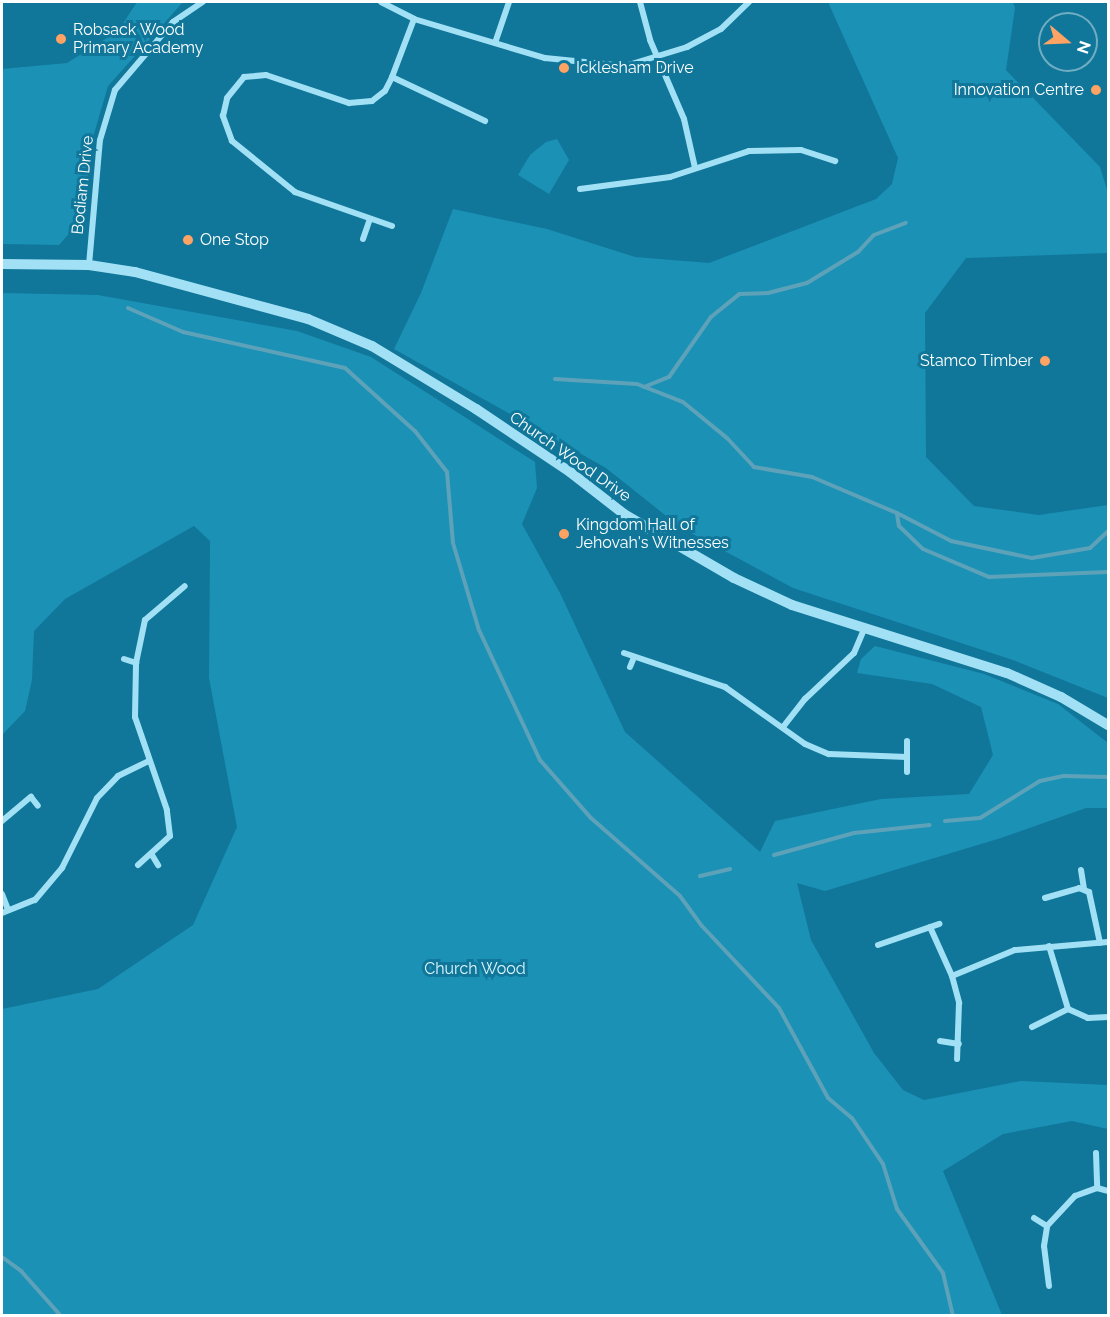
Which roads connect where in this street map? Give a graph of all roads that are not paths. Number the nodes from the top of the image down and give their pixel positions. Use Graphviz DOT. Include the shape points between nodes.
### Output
graph roads {
  1 [pos="202,2"];
  2 [pos="381,2"];
  3 [pos="510,2"];
  4 [pos="640,2"];
  5 [pos="749,2"];
  6 [pos="414,19"];
  7 [pos="495,43"];
  8 [pos="657,56"];
  9 [pos="393,77"];
  10 [pos="485,121"];
  11 [pos="834,161"];
  12 [pos="695,168"];
  13 [pos="580,189"];
  14 [pos="370,219"];
  15 [pos="392,226"];
  16 [pos="363,239"];
  17 [pos="2,264"];
  18 [pos="89,266"];
  19 [pos="184,586"];
  20 [pos="864,630"];
  21 [pos="624,652"];
  22 [pos="634,657"];
  23 [pos="124,659"];
  24 [pos="136,663"];
  25 [pos="630,667"];
  26 [pos="1108,725"];
  27 [pos="783,727"];
  28 [pos="907,741"];
  29 [pos="907,757"];
  30 [pos="150,761"];
  31 [pos="907,772"];
  32 [pos="38,806"];
  33 [pos="2,821"];
  34 [pos="152,855"];
  35 [pos="138,865"];
  36 [pos="158,865"];
  37 [pos="1081,870"];
  38 [pos="1084,889"];
  39 [pos="2,894"];
  40 [pos="1045,898"];
  41 [pos="9,910"];
  42 [pos="2,913"];
  43 [pos="939,924"];
  44 [pos="930,927"];
  45 [pos="1108,942"];
  46 [pos="1100,943"];
  47 [pos="878,945"];
  48 [pos="1049,946"];
  49 [pos="952,976"];
  50 [pos="1068,1009"];
  51 [pos="1108,1017"];
  52 [pos="1032,1027"];
  53 [pos="940,1041"];
  54 [pos="959,1044"];
  55 [pos="957,1059"];
  56 [pos="1096,1153"];
  57 [pos="1097,1188"];
  58 [pos="1108,1191"];
  59 [pos="1034,1218"];
  60 [pos="1047,1226"];
  61 [pos="1049,1286"];
  1 -- 18 [label="street, Bodiam Drive" via="172,22 116,90 99,140"];
  2 -- 6 [label="street"];
  3 -- 7 [label="street"];
  4 -- 8 [label="street"];
  5 -- 8 [label="street" via="721,29 687,47"];
  6 -- 7 [label="street"];
  6 -- 9 [label="street"];
  7 -- 8 [label="street" via="545,58 593,65 625,66"];
  8 -- 12 [label="street" via="684,119"];
  9 -- 10 [label="street"];
  9 -- 14 [label="street" via="386,90 372,101 349,103 266,75 244,77 227,98 223,116 232,141 295,192"];
  11 -- 12 [label="street" via="801,150 749,151"];
  12 -- 13 [label="street" via="670,177"];
  14 -- 15 [label="street"];
  14 -- 16 [label="street"];
  17 -- 18 [label="street, Church Wood Drive"];
  18 -- 20 [label="street, Church Wood Drive" via="135,272 308,319 372,346 485,415 671,544 792,605"];
  19 -- 24 [label="street" via="145,620"];
  20 -- 26 [label="street, Church Wood Drive" via="1007,673 1061,697"];
  20 -- 27 [label="street" via="854,653 804,699"];
  21 -- 22 [label="street"];
  22 -- 25 [label="street"];
  22 -- 27 [label="street" via="725,687"];
  23 -- 24 [label="street"];
  24 -- 30 [label="street" via="135,717"];
  27 -- 29 [label="street" via="805,744 829,754"];
  28 -- 29 [label="street"];
  29 -- 31 [label="street"];
  30 -- 34 [label="street" via="167,810 170,836"];
  30 -- 41 [label="street" via="118,776 96,798 62,868 35,900"];
  32 -- 33 [label="street" via="31,797"];
  34 -- 35 [label="street"];
  34 -- 36 [label="street"];
  37 -- 38 [label="street"];
  38 -- 40 [label="street"];
  38 -- 46 [label="street" via="1093,902"];
  39 -- 41 [label="street"];
  41 -- 42 [label="street"];
  43 -- 44 [label="street"];
  44 -- 47 [label="street"];
  44 -- 49 [label="street"];
  45 -- 46 [label="street"];
  46 -- 48 [label="street"];
  48 -- 49 [label="street" via="1015,950"];
  48 -- 50 [label="street"];
  49 -- 54 [label="street" via="961,1022"];
  50 -- 51 [label="street" via="1088,1017"];
  50 -- 52 [label="street"];
  53 -- 54 [label="street"];
  54 -- 55 [label="street"];
  56 -- 57 [label="street"];
  57 -- 58 [label="street"];
  57 -- 60 [label="street" via="1076,1196"];
  59 -- 60 [label="street"];
  60 -- 61 [label="street" via="1044,1246"];
}
